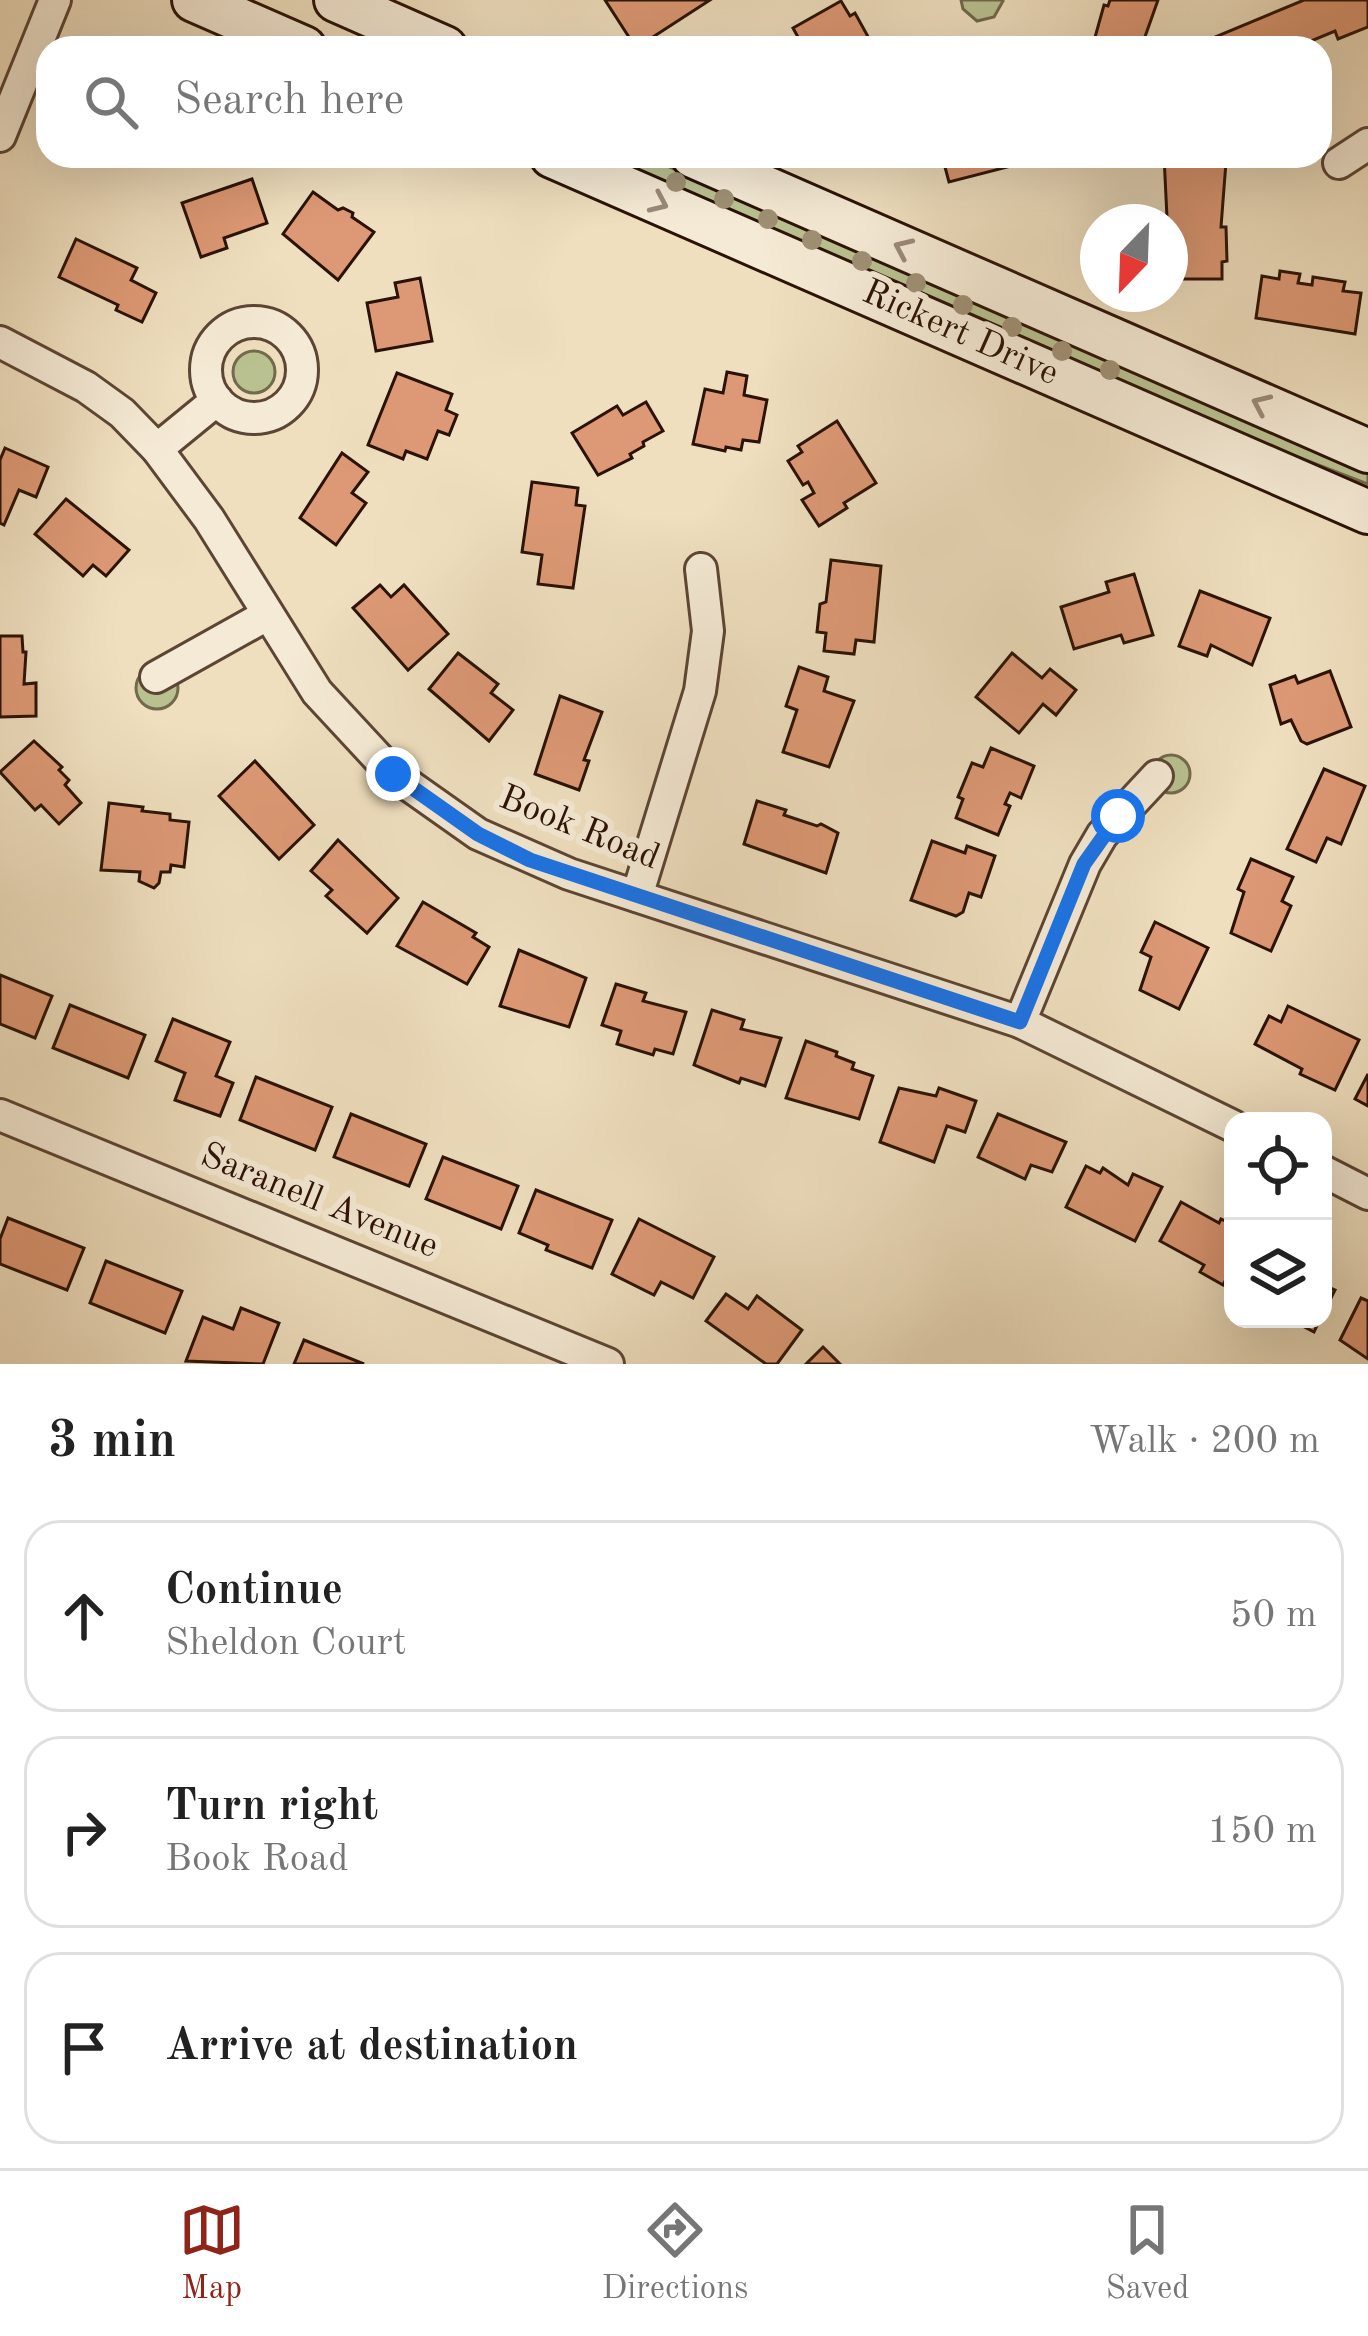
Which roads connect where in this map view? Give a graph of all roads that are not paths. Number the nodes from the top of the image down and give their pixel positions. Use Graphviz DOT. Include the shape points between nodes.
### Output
graph roads {
  1 [pos="56,0"];
  2 [pos="194,0"];
  3 [pos="335,0"];
  4 [pos="41,36"];
  5 [pos="276,36"];
  6 [pos="418,36"];
  7 [pos="36,49"];
  8 [pos="0,136"];
  9 [pos="1368,144"];
  10 [pos="1339,163"];
  11 [pos="580,168"];
  12 [pos="720,168"];
  13 [pos="0,342"];
  14 [pos="217,400"];
  15 [pos="158,449"];
  16 [pos="1368,451"];
  17 [pos="1368,512"];
  18 [pos="701,569"];
  19 [pos="267,615"];
  20 [pos="156,677"];
  21 [pos="1157,776"];
  22 [pos="637,896"];
  23 [pos="1020,1022"];
  24 [pos="0,1115"];
  25 [pos="1224,1122"];
  26 [pos="1332,1176"];
  27 [pos="1368,1194"];
  28 [pos="608,1364"];
  1 -- 4 [label="street"];
  2 -- 5 [label="street"];
  3 -- 6 [label="street"];
  7 -- 8 [label="street"];
  9 -- 10 [label="street"];
  11 -- 17 [label="street, Rickert Drive, one-way"];
  16 -- 12 [label="street, Rickert Drive, one-way"];
  13 -- 15 [label="street, Book Road" via="86,387"];
  14 -- 15 [label="street"];
  15 -- 19 [label="street, Book Road"];
  18 -- 22 [label="street" via="708,631 700,691"];
  19 -- 20 [label="street"];
  19 -- 22 [label="street, Book Road" via="317,692 422,797 530,860"];
  21 -- 23 [label="street" via="1084,864"];
  22 -- 23 [label="street, Book Road"];
  23 -- 25 [label="street, Book Road"];
  24 -- 28 [label="street, Saranell Avenue"];
  26 -- 27 [label="street"];
}
